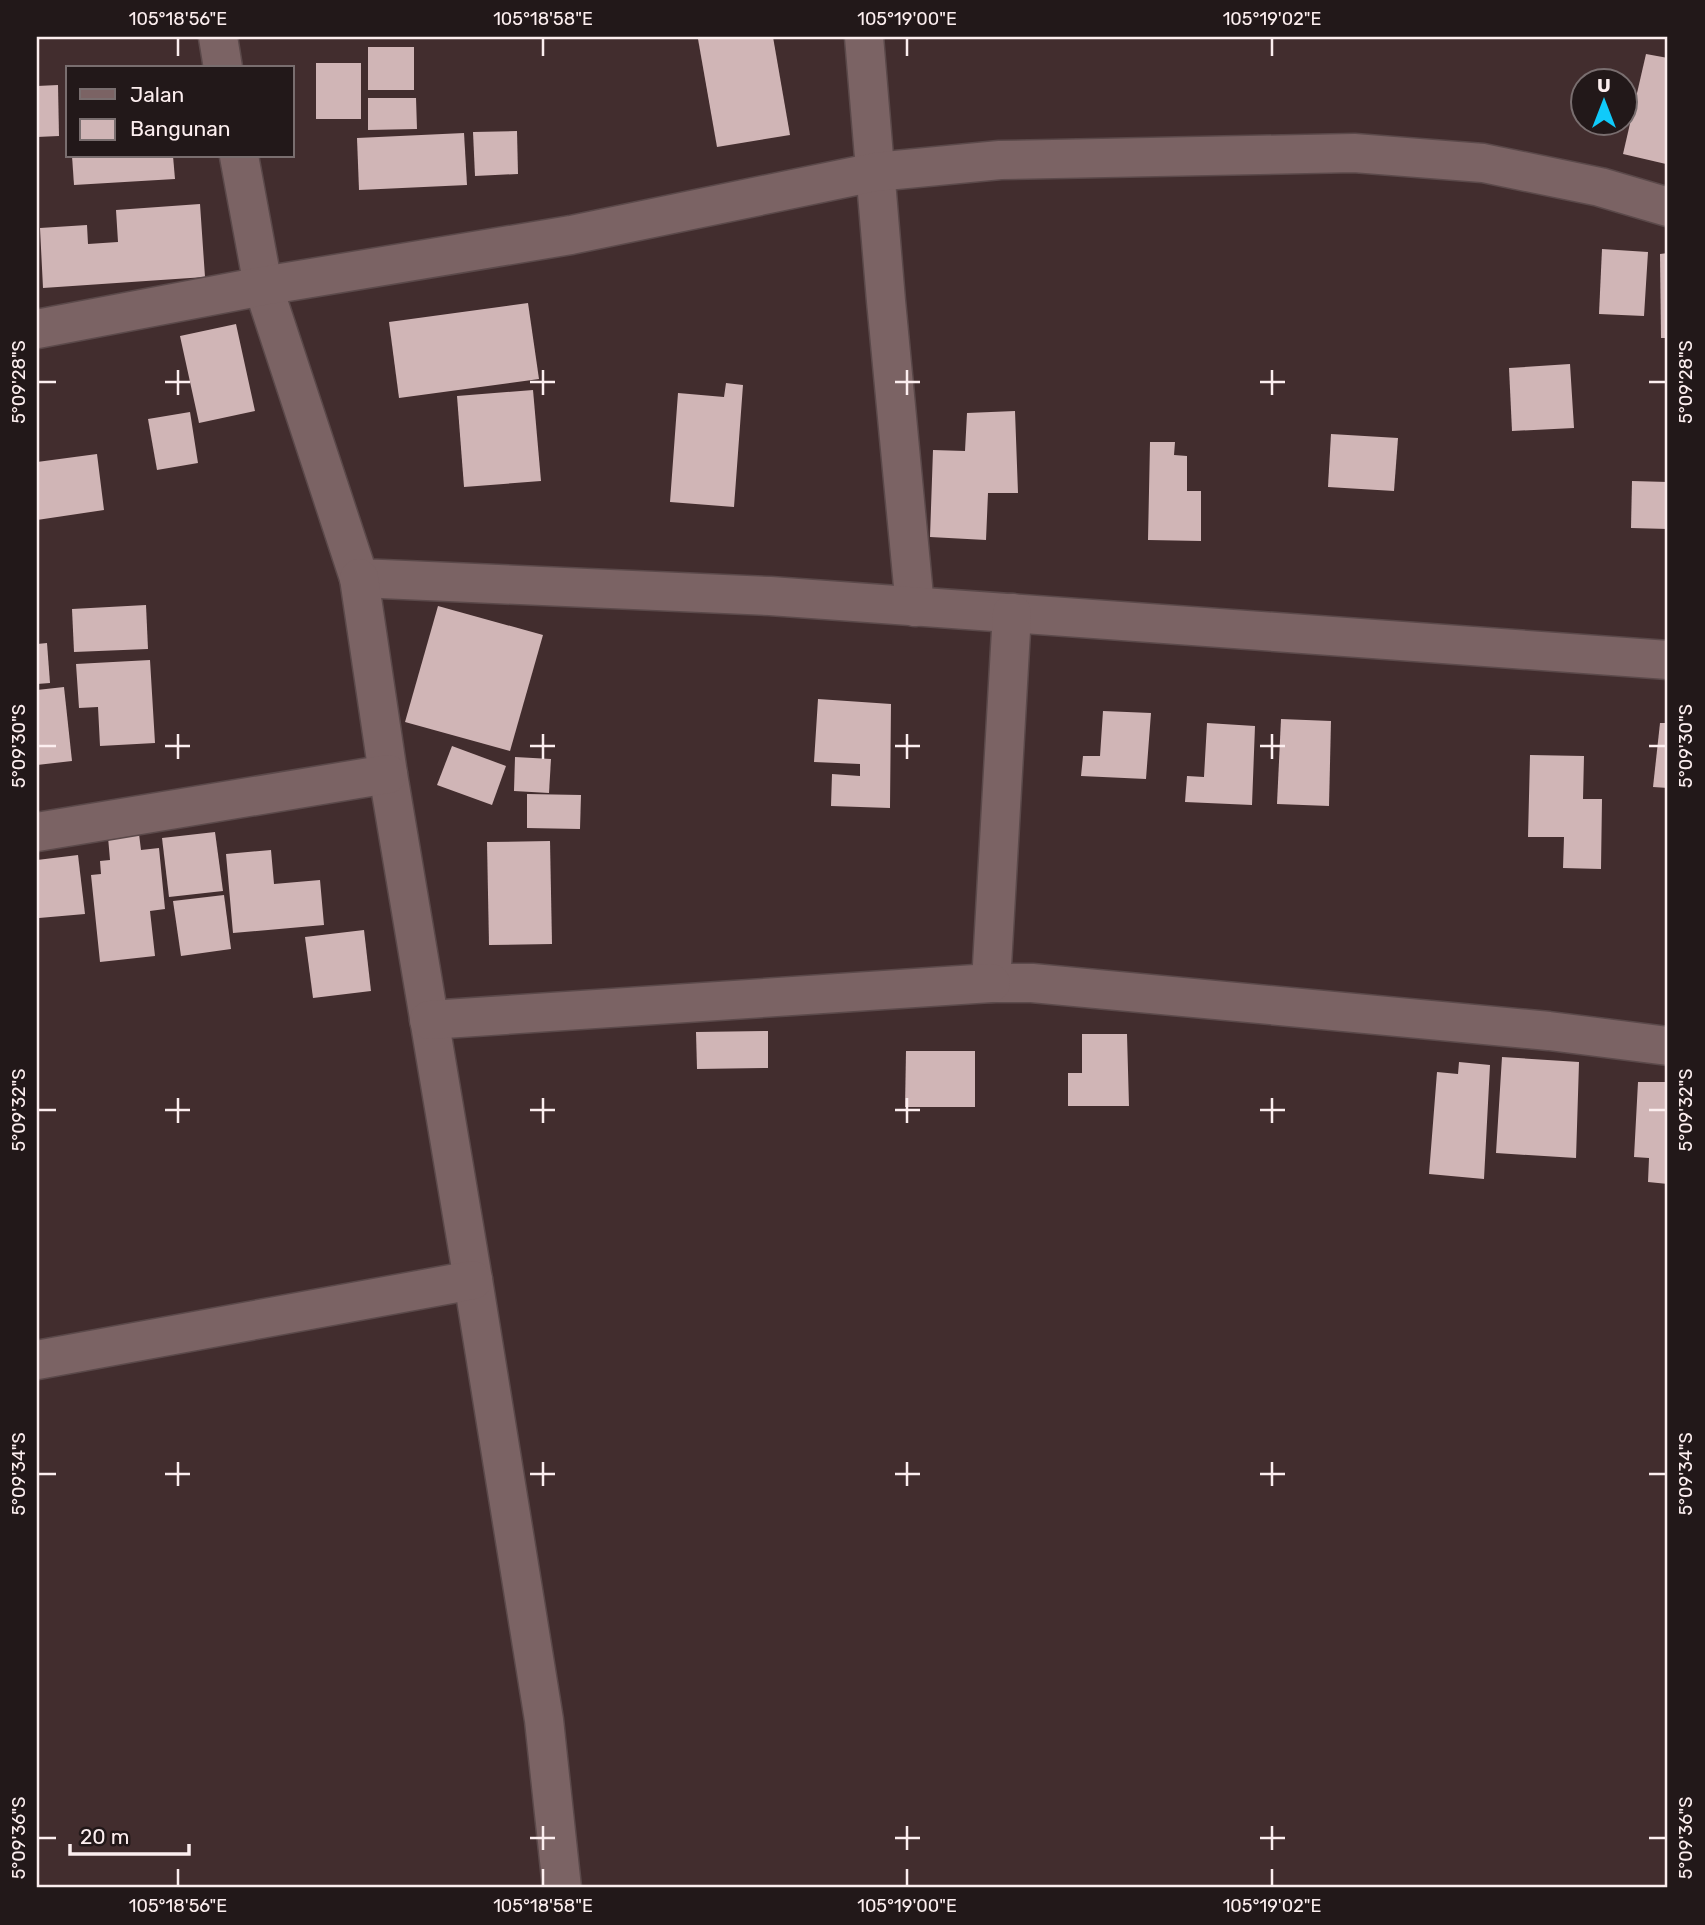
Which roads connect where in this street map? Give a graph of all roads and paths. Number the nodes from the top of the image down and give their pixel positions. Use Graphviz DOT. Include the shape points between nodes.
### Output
graph roads {
  1 [pos="218,37"];
  2 [pos="864,37"];
  3 [pos="223,66"];
  4 [pos="239,158"];
  5 [pos="875,172"];
  6 [pos="1668,207"];
  7 [pos="263,286"];
  8 [pos="37,329"];
  9 [pos="359,578"];
  10 [pos="915,607"];
  11 [pos="1012,613"];
  12 [pos="1668,660"];
  13 [pos="388,774"];
  14 [pos="37,832"];
  15 [pos="991,983"];
  16 [pos="429,1020"];
  17 [pos="1668,1046"];
  18 [pos="474,1280"];
  19 [pos="37,1360"];
  20 [pos="562,1888"];
  1 -- 3 [label="street"];
  2 -- 5 [label="street"];
  4 -- 7 [label="street"];
  5 -- 6 [label="street" via="1000,160 1354,153 1483,163 1600,187"];
  5 -- 7 [label="street" via="571,234"];
  5 -- 10 [label="street"];
  7 -- 8 [label="street"];
  7 -- 9 [label="street"];
  9 -- 10 [label="street"];
  9 -- 13 [label="street"];
  10 -- 11 [label="street"];
  11 -- 12 [label="street"];
  11 -- 15 [label="street"];
  13 -- 14 [label="street"];
  13 -- 16 [label="street"];
  15 -- 16 [label="street"];
  15 -- 17 [label="street" via="1508,1027"];
  16 -- 18 [label="street"];
  18 -- 19 [label="street"];
  18 -- 20 [label="street" via="544,1720"];
}
